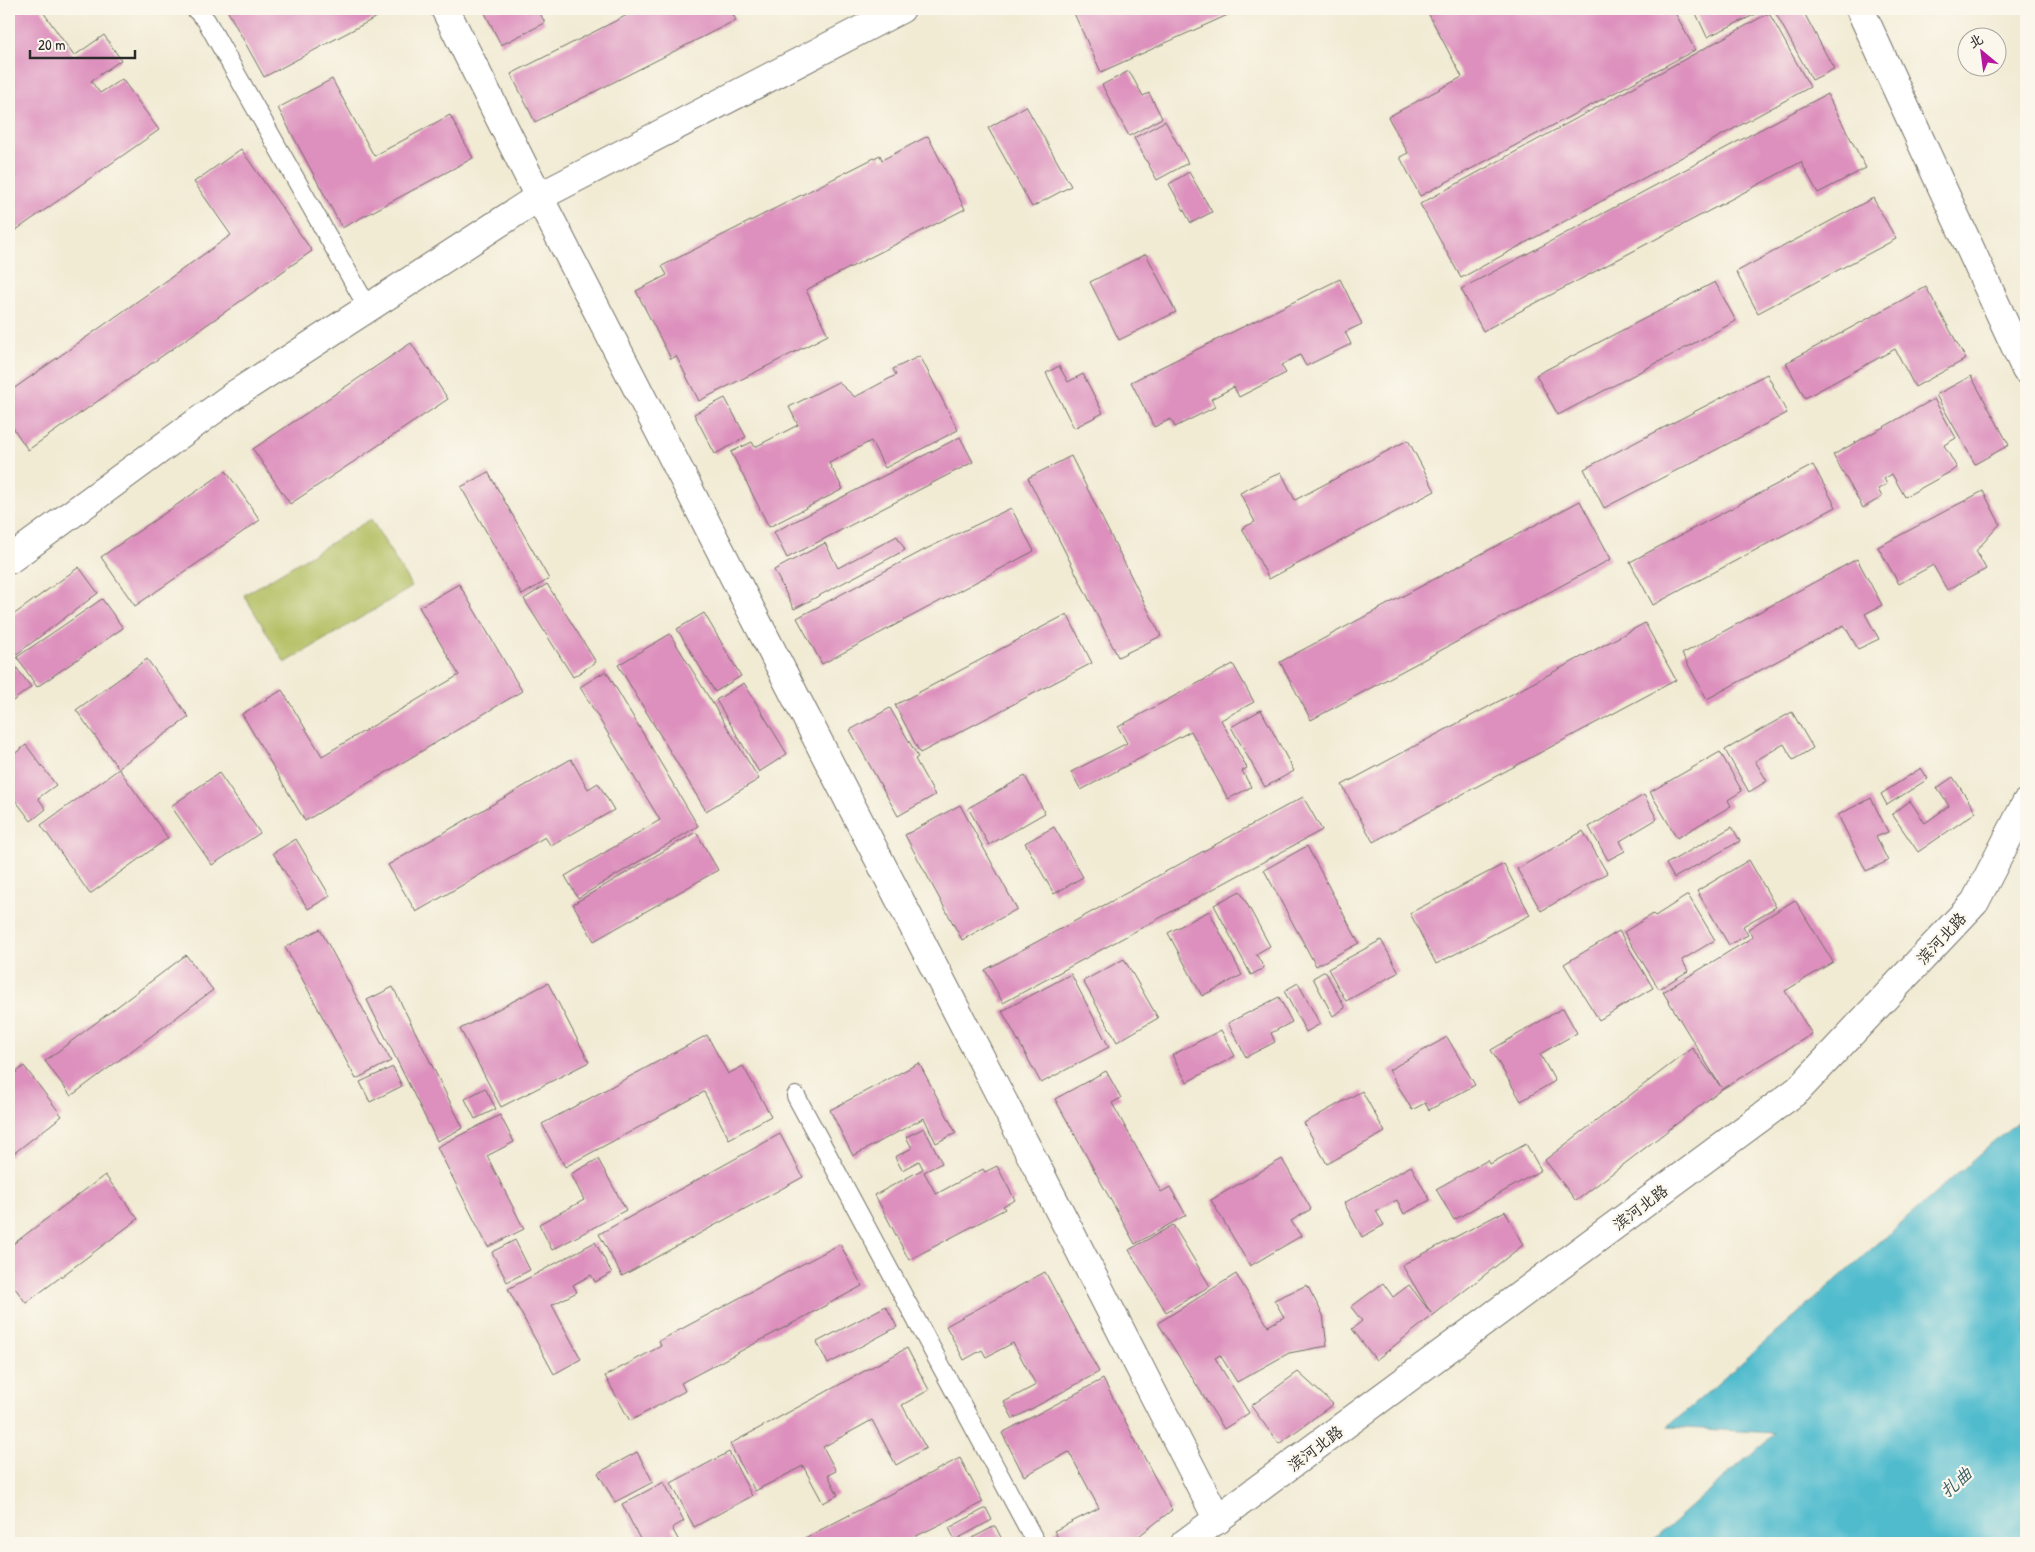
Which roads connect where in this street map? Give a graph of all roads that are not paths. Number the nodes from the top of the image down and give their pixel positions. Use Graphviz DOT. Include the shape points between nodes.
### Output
graph roads {
  1 [pos="195,9"];
  2 [pos="445,9"];
  3 [pos="901,9"];
  4 [pos="1860,9"];
  5 [pos="539,197"];
  6 [pos="368,308"];
  7 [pos="2026,370"];
  8 [pos="9,560"];
  9 [pos="2026,803"];
  10 [pos="796,1096"];
  11 [pos="1218,1520"];
  12 [pos="1036,1543"];
  13 [pos="1185,1543"];
  1 -- 6 [label="lane" via="206,20"];
  2 -- 5 [label="main road"];
  3 -- 5 [label="main road"];
  4 -- 7 [label="main road"];
  5 -- 6 [label="main road"];
  5 -- 11 [label="main road"];
  6 -- 8 [label="main road" via="234,395"];
  9 -- 11 [label="main road, 滨河北路" via="1975,902 1798,1090"];
  10 -- 12 [label="lane"];
  11 -- 13 [label="main road, 滨河北路"];
}
